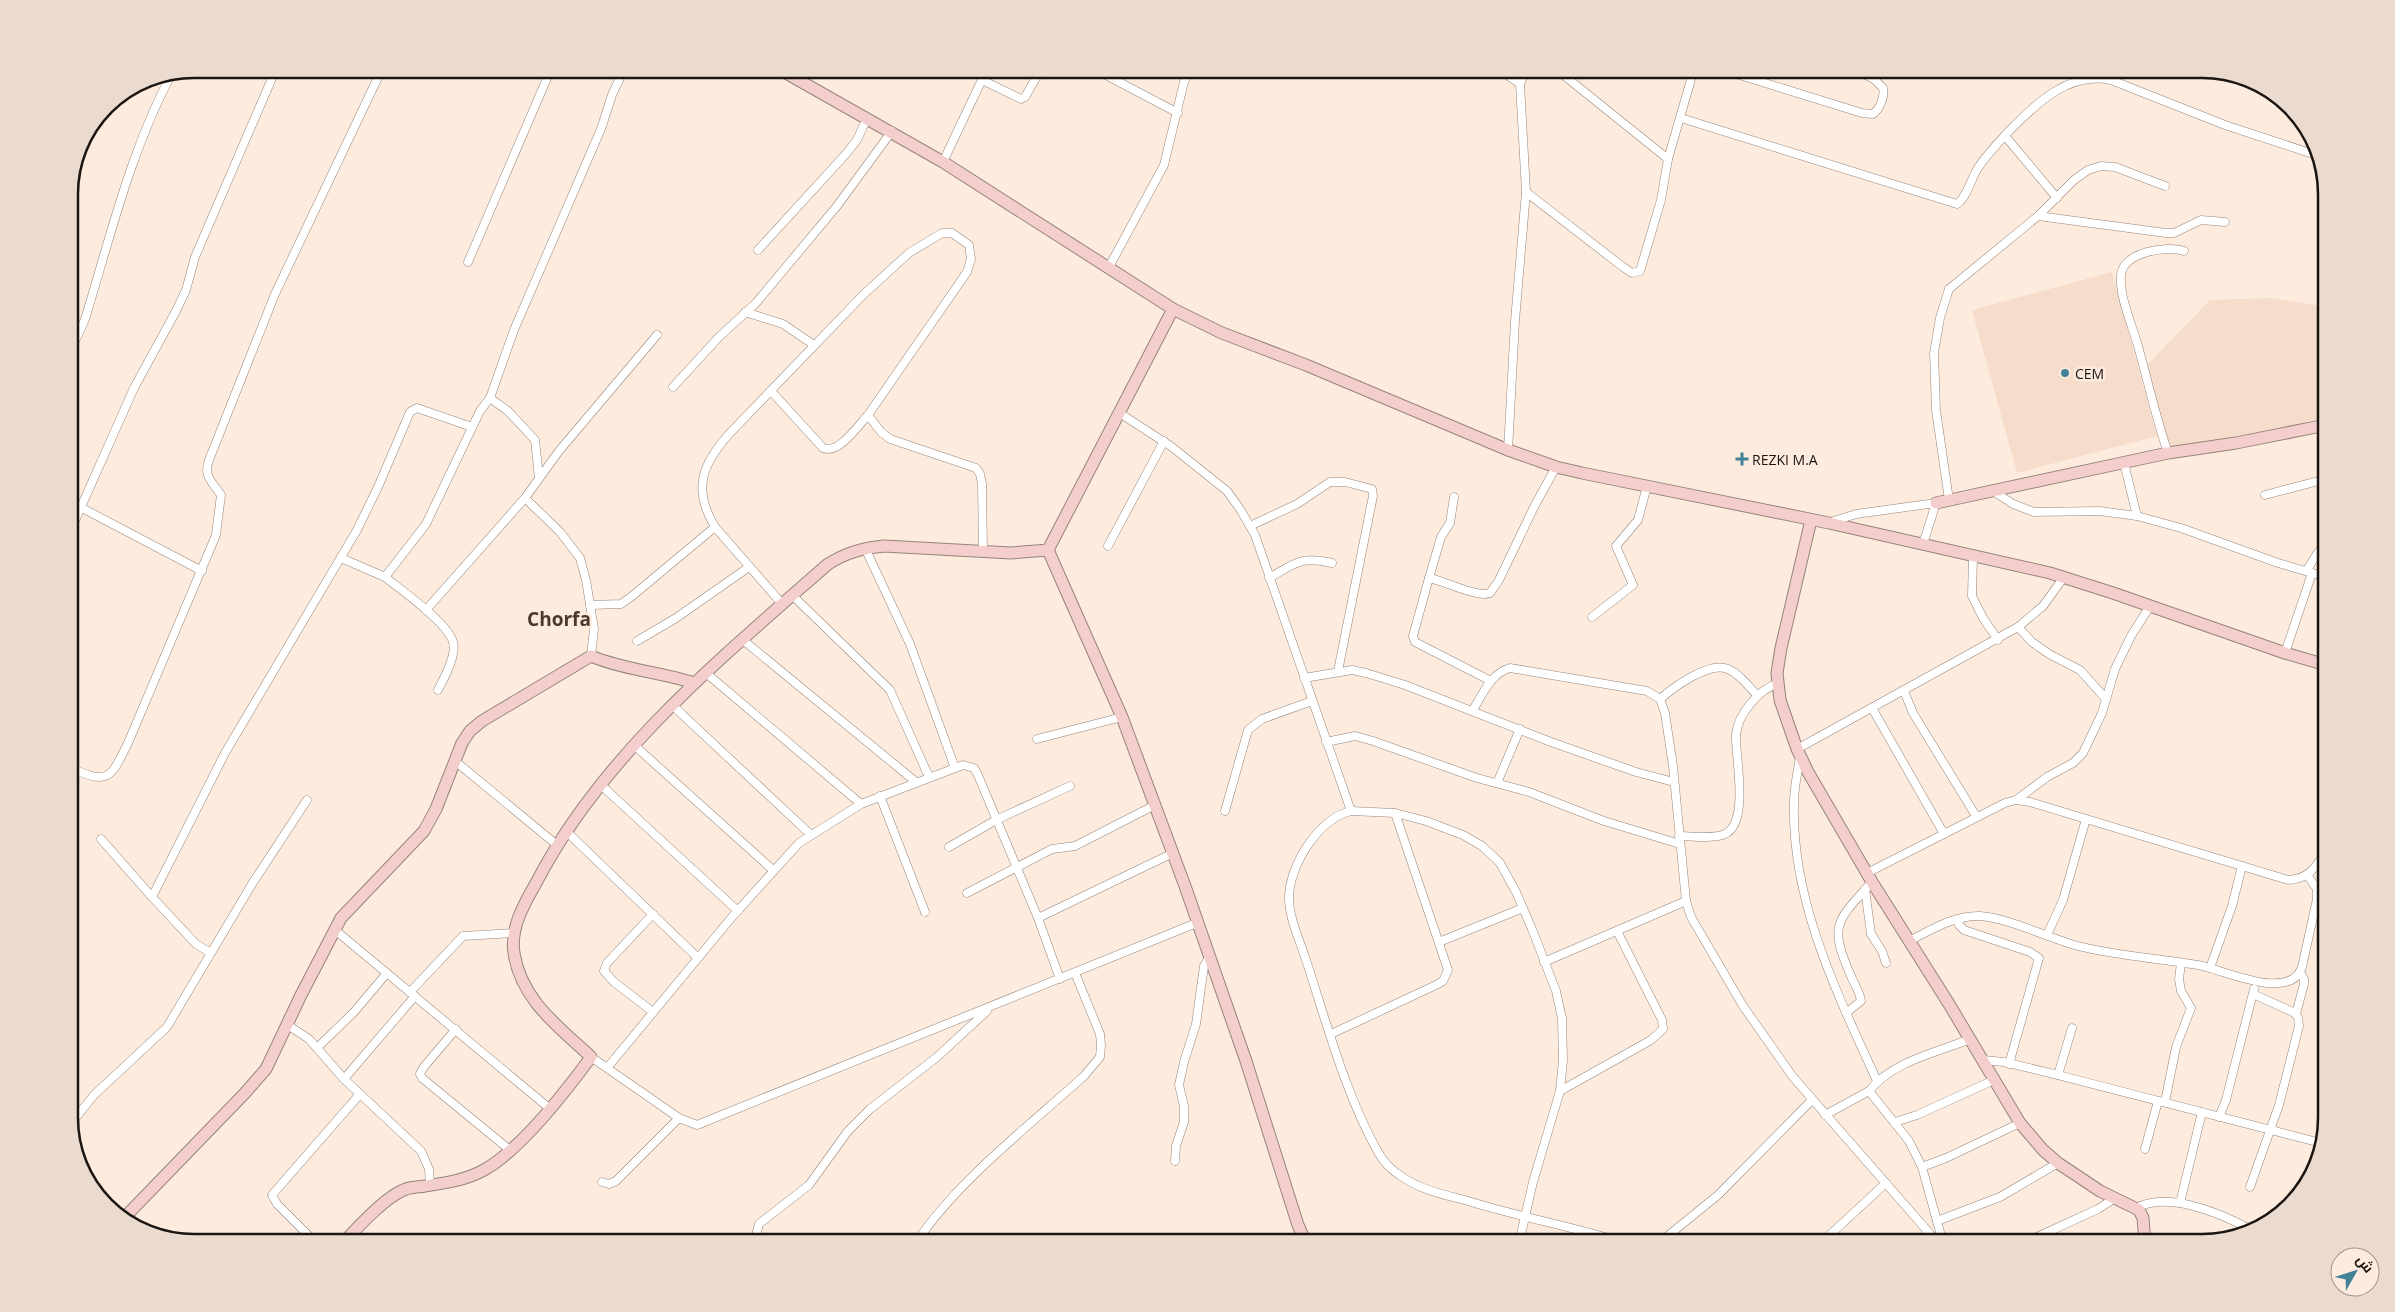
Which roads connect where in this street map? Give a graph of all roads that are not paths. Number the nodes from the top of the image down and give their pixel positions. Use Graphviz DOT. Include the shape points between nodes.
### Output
graph roads {
  1 [pos="272,78"];
  2 [pos="378,78"];
  3 [pos="547,78"];
  4 [pos="620,78"];
  5 [pos="796,78"];
  6 [pos="1036,78"];
  7 [pos="1115,78"];
  8 [pos="1186,78"];
  9 [pos="1512,78"];
  10 [pos="1522,78"];
  11 [pos="1567,78"];
  12 [pos="1692,78"];
  13 [pos="1749,78"];
  14 [pos="1872,78"];
  15 [pos="2101,78"];
  16 [pos="2101,78"];
  17 [pos="169,80"];
  18 [pos="982,80"];
  19 [pos="1520,84"];
  20 [pos="1178,113"];
  21 [pos="867,118"];
  22 [pos="1681,118"];
  23 [pos="892,131"];
  24 [pos="2005,136"];
  25 [pos="2310,153"];
  26 [pos="1668,159"];
  27 [pos="943,162"];
  28 [pos="2165,186"];
  29 [pos="1526,192"];
  30 [pos="2056,198"];
  31 [pos="2038,216"];
  32 [pos="2225,222"];
  33 [pos="758,250"];
  34 [pos="2184,251"];
  35 [pos="468,262"];
  36 [pos="1108,267"];
  37 [pos="1173,309"];
  38 [pos="746,312"];
  39 [pos="78,334"];
  40 [pos="657,335"];
  41 [pos="814,345"];
  42 [pos="674,386"];
  43 [pos="771,391"];
  44 [pos="490,398"];
  45 [pos="1118,412"];
  46 [pos="868,415"];
  47 [pos="472,427"];
  48 [pos="2317,427"];
  49 [pos="1164,442"];
  50 [pos="1508,450"];
  51 [pos="2168,454"];
  52 [pos="2124,463"];
  53 [pos="1556,467"];
  54 [pos="539,478"];
  55 [pos="2317,481"];
  56 [pos="1647,486"];
  57 [pos="1993,491"];
  58 [pos="2265,495"];
  59 [pos="1454,497"];
  60 [pos="525,498"];
  61 [pos="1949,500"];
  62 [pos="1936,503"];
  63 [pos="82,508"];
  64 [pos="78,516"];
  65 [pos="2137,516"];
  66 [pos="1811,520"];
  67 [pos="1830,523"];
  68 [pos="1250,526"];
  69 [pos="715,527"];
  70 [pos="1923,544"];
  71 [pos="1108,546"];
  72 [pos="866,548"];
  73 [pos="1048,550"];
  74 [pos="983,552"];
  75 [pos="2317,553"];
  76 [pos="1973,556"];
  77 [pos="341,558"];
  78 [pos="1332,562"];
  79 [pos="750,567"];
  80 [pos="202,571"];
  81 [pos="2309,572"];
  82 [pos="2317,574"];
  83 [pos="385,577"];
  84 [pos="2064,577"];
  85 [pos="1269,578"];
  86 [pos="1429,578"];
  87 [pos="793,596"];
  88 [pos="590,605"];
  89 [pos="784,605"];
  90 [pos="2150,606"];
  91 [pos="426,610"];
  92 [pos="1592,617"];
  93 [pos="2018,628"];
  94 [pos="743,640"];
  95 [pos="1998,640"];
  96 [pos="637,641"];
  97 [pos="2286,653"];
  98 [pos="590,656"];
  99 [pos="2318,662"];
  100 [pos="1338,671"];
  101 [pos="706,673"];
  102 [pos="1304,678"];
  103 [pos="1491,681"];
  104 [pos="694,683"];
  105 [pos="1778,683"];
  106 [pos="438,690"];
  107 [pos="1904,691"];
  108 [pos="1757,695"];
  109 [pos="2105,698"];
  110 [pos="1660,699"];
  111 [pos="1312,702"];
  112 [pos="672,705"];
  113 [pos="1872,708"];
  114 [pos="1473,710"];
  115 [pos="1122,717"];
  116 [pos="1520,729"];
  117 [pos="1036,739"];
  118 [pos="1326,742"];
  119 [pos="635,746"];
  120 [pos="1799,753"];
  121 [pos="455,761"];
  122 [pos="955,768"];
  123 [pos="78,771"];
  124 [pos="930,777"];
  125 [pos="916,782"];
  126 [pos="1674,782"];
  127 [pos="1497,783"];
  128 [pos="601,785"];
  129 [pos="1070,786"];
  130 [pos="880,796"];
  131 [pos="307,800"];
  132 [pos="2016,800"];
  133 [pos="861,804"];
  134 [pos="1155,805"];
  135 [pos="1225,811"];
  136 [pos="1351,811"];
  137 [pos="1396,813"];
  138 [pos="1976,816"];
  139 [pos="2086,819"];
  140 [pos="996,820"];
  141 [pos="567,832"];
  142 [pos="810,834"];
  143 [pos="1944,834"];
  144 [pos="101,840"];
  145 [pos="1680,840"];
  146 [pos="557,845"];
  147 [pos="949,847"];
  148 [pos="1173,853"];
  149 [pos="2318,862"];
  150 [pos="2242,866"];
  151 [pos="1016,868"];
  152 [pos="773,870"];
  153 [pos="2308,876"];
  154 [pos="1868,881"];
  155 [pos="968,893"];
  156 [pos="152,897"];
  157 [pos="1686,901"];
  158 [pos="1523,908"];
  159 [pos="738,911"];
  160 [pos="925,912"];
  161 [pos="653,914"];
  162 [pos="1038,918"];
  163 [pos="1958,919"];
  164 [pos="1198,922"];
  165 [pos="335,930"];
  166 [pos="1617,931"];
  167 [pos="514,933"];
  168 [pos="2046,935"];
  169 [pos="1909,940"];
  170 [pos="1439,942"];
  171 [pos="212,953"];
  172 [pos="1210,956"];
  173 [pos="698,958"];
  174 [pos="1544,962"];
  175 [pos="1886,963"];
  176 [pos="2181,963"];
  177 [pos="2210,968"];
  178 [pos="2300,972"];
  179 [pos="387,973"];
  180 [pos="1075,973"];
  181 [pos="1060,979"];
  182 [pos="2257,983"];
  183 [pos="413,994"];
  184 [pos="2253,994"];
  185 [pos="990,1007"];
  186 [pos="653,1012"];
  187 [pos="1846,1013"];
  188 [pos="2296,1014"];
  189 [pos="286,1024"];
  190 [pos="2072,1028"];
  191 [pos="456,1029"];
  192 [pos="1331,1034"];
  193 [pos="1970,1039"];
  194 [pos="318,1048"];
  195 [pos="591,1057"];
  196 [pos="1983,1060"];
  197 [pos="2010,1064"];
  198 [pos="607,1068"];
  199 [pos="2058,1075"];
  200 [pos="344,1079"];
  201 [pos="1994,1080"];
  202 [pos="1878,1081"];
  203 [pos="1560,1091"];
  204 [pos="1869,1091"];
  205 [pos="360,1094"];
  206 [pos="1812,1100"];
  207 [pos="2161,1101"];
  208 [pos="549,1108"];
  209 [pos="2202,1112"];
  210 [pos="78,1115"];
  211 [pos="1825,1115"];
  212 [pos="2219,1117"];
  213 [pos="679,1118"];
  214 [pos="1895,1122"];
  215 [pos="2020,1123"];
  216 [pos="2270,1130"];
  217 [pos="2315,1141"];
  218 [pos="2145,1149"];
  219 [pos="511,1151"];
  220 [pos="1175,1162"];
  221 [pos="2058,1163"];
  222 [pos="1922,1167"];
  223 [pos="602,1182"];
  224 [pos="1886,1183"];
  225 [pos="430,1185"];
  226 [pos="2250,1187"];
  227 [pos="2115,1198"];
  228 [pos="2180,1203"];
  229 [pos="2136,1208"];
  230 [pos="128,1214"];
  231 [pos="1524,1218"];
  232 [pos="1937,1221"];
  233 [pos="2244,1226"];
  234 [pos="307,1234"];
  235 [pos="352,1234"];
  236 [pos="756,1234"];
  237 [pos="922,1234"];
  238 [pos="1302,1234"];
  239 [pos="1520,1234"];
  240 [pos="1589,1234"];
  241 [pos="1671,1234"];
  242 [pos="1832,1234"];
  243 [pos="1930,1234"];
  244 [pos="1941,1234"];
  245 [pos="2044,1234"];
  246 [pos="2144,1234"];
  1 -- 63 [label="street" via="195,257 182,297 134,388"];
  2 -- 80 [label="street" via="275,294 205,470 207,480 221,494 221,507 216,535"];
  3 -- 35 [label="street"];
  4 -- 44 [label="street" via="514,330"];
  5 -- 21 [label="main road"];
  6 -- 18 [label="street" via="1021,99"];
  7 -- 20 [label="street"];
  8 -- 20 [label="street"];
  9 -- 19 [label="street"];
  10 -- 19 [label="street"];
  11 -- 26 [label="street"];
  12 -- 22 [label="street"];
  13 -- 14 [label="street" via="1873,114 1882,100 1883,88"];
  15 -- 25 [label="street"];
  16 -- 24 [label="street" via="2077,82 2048,94"];
  17 -- 39 [label="street" via="130,169"];
  18 -- 27 [label="street"];
  19 -- 29 [label="street"];
  20 -- 36 [label="street" via="1164,165"];
  21 -- 23 [label="main road"];
  21 -- 33 [label="street" via="857,140 845,155"];
  22 -- 24 [label="street" via="1956,204 1962,199 1979,166"];
  22 -- 26 [label="street"];
  23 -- 27 [label="main road"];
  23 -- 38 [label="street" via="837,206"];
  24 -- 30 [label="street"];
  26 -- 29 [label="street" via="1661,200 1643,266 1636,273 1623,267"];
  27 -- 36 [label="main road"];
  28 -- 30 [label="street" via="2115,167 2101,166 2082,174"];
  29 -- 50 [label="street"];
  30 -- 31 [label="street"];
  31 -- 32 [label="street" via="2166,233 2174,233 2201,220"];
  31 -- 61 [label="street" via="1949,288 1934,353 1936,410"];
  34 -- 51 [label="street" via="2164,249 2139,255 2126,265 2121,275 2126,307"];
  36 -- 37 [label="main road"];
  37 -- 45 [label="main road"];
  37 -- 50 [label="main road" via="1222,333"];
  38 -- 41 [label="street" via="783,324"];
  38 -- 42 [label="street"];
  40 -- 54 [label="street"];
  41 -- 43 [label="street"];
  41 -- 46 [label="street" via="896,265 933,237 952,233 969,245 972,259 967,272"];
  43 -- 46 [label="street" via="828,450 836,449"];
  43 -- 69 [label="street" via="719,445 704,470 704,501"];
  44 -- 47 [label="street"];
  44 -- 54 [label="street" via="508,411 535,440"];
  45 -- 49 [label="street"];
  45 -- 73 [label="main road"];
  46 -- 74 [label="street" via="880,432 890,439 976,468 982,484"];
  47 -- 77 [label="street" via="413,409"];
  47 -- 83 [label="street" via="426,524"];
  48 -- 51 [label="main road"];
  49 -- 68 [label="street" via="1227,491"];
  49 -- 71 [label="street"];
  50 -- 53 [label="main road"];
  51 -- 52 [label="main road"];
  52 -- 57 [label="main road"];
  52 -- 65 [label="street"];
  53 -- 56 [label="main road"];
  53 -- 86 [label="street" via="1490,593 1481,595"];
  54 -- 60 [label="street"];
  55 -- 58 [label="street"];
  56 -- 66 [label="main road"];
  56 -- 92 [label="street" via="1638,520 1616,546 1632,585"];
  57 -- 61 [label="main road"];
  57 -- 65 [label="street" via="2034,512 2100,510"];
  59 -- 86 [label="street" via="1450,523"];
  60 -- 88 [label="street" via="560,532 580,558"];
  60 -- 91 [label="street"];
  61 -- 62 [label="main road"];
  62 -- 67 [label="street" via="1856,514"];
  62 -- 70 [label="street"];
  63 -- 64 [label="street"];
  63 -- 80 [label="street"];
  65 -- 81 [label="street"];
  66 -- 67 [label="main road"];
  66 -- 105 [label="main road" via="1781,648"];
  67 -- 70 [label="main road"];
  68 -- 85 [label="street"];
  68 -- 100 [label="street" via="1297,504 1330,482 1372,489"];
  69 -- 79 [label="street"];
  69 -- 88 [label="street" via="621,604"];
  70 -- 76 [label="main road"];
  72 -- 74 [label="main road" via="919,547"];
  72 -- 87 [label="main road" via="844,554 828,564"];
  72 -- 122 [label="street" via="910,644"];
  73 -- 74 [label="main road"];
  73 -- 115 [label="main road"];
  75 -- 81 [label="street"];
  76 -- 84 [label="main road"];
  76 -- 95 [label="street" via="1972,596 1982,618"];
  77 -- 83 [label="street"];
  77 -- 156 [label="street" via="225,753"];
  78 -- 85 [label="street" via="1302,560"];
  79 -- 89 [label="street"];
  79 -- 96 [label="street"];
  80 -- 123 [label="street" via="114,771 103,778"];
  81 -- 82 [label="street"];
  81 -- 97 [label="street"];
  83 -- 91 [label="street"];
  84 -- 90 [label="main road"];
  84 -- 93 [label="street" via="2042,606"];
  85 -- 102 [label="street"];
  86 -- 103 [label="street" via="1413,636 1415,642"];
  87 -- 89 [label="main road"];
  87 -- 124 [label="street" via="890,690"];
  88 -- 98 [label="street" via="594,629"];
  89 -- 94 [label="main road"];
  90 -- 97 [label="main road"];
  90 -- 109 [label="street" via="2131,636"];
  91 -- 106 [label="street" via="453,641 452,654"];
  93 -- 95 [label="street"];
  93 -- 109 [label="street" via="2042,649 2080,670"];
  94 -- 101 [label="main road"];
  94 -- 125 [label="street"];
  95 -- 107 [label="street"];
  97 -- 99 [label="main road"];
  98 -- 104 [label="main road" via="610,664"];
  98 -- 121 [label="main road" via="482,721 470,731"];
  100 -- 102 [label="street"];
  100 -- 114 [label="street" via="1366,673"];
  101 -- 104 [label="main road"];
  101 -- 133 [label="street"];
  102 -- 111 [label="street"];
  103 -- 110 [label="street" via="1500,672 1516,668 1647,691"];
  103 -- 114 [label="street"];
  104 -- 112 [label="main road"];
  105 -- 108 [label="street"];
  105 -- 120 [label="main road" via="1780,700"];
  107 -- 113 [label="street"];
  107 -- 138 [label="street" via="1913,713"];
  108 -- 110 [label="street" via="1734,672 1718,667 1680,684"];
  108 -- 145 [label="street" via="1737,730 1740,787 1738,812 1731,829 1724,835"];
  109 -- 132 [label="street" via="2102,713 2083,753"];
  110 -- 126 [label="street"];
  111 -- 118 [label="street"];
  111 -- 135 [label="street" via="1262,718 1248,730"];
  112 -- 119 [label="main road"];
  112 -- 142 [label="street"];
  113 -- 120 [label="street"];
  113 -- 143 [label="street"];
  114 -- 116 [label="street"];
  115 -- 117 [label="street"];
  115 -- 134 [label="main road"];
  116 -- 126 [label="street" via="1636,772"];
  116 -- 127 [label="street"];
  118 -- 127 [label="street" via="1356,736"];
  118 -- 136 [label="street"];
  119 -- 128 [label="main road"];
  119 -- 152 [label="street"];
  120 -- 154 [label="main road"];
  120 -- 187 [label="street" via="1794,800 1800,879 1810,920"];
  121 -- 146 [label="street"];
  121 -- 165 [label="main road" via="424,831 349,909"];
  122 -- 124 [label="street"];
  122 -- 140 [label="street" via="968,765 974,768"];
  124 -- 125 [label="street"];
  125 -- 130 [label="street"];
  126 -- 145 [label="street"];
  127 -- 145 [label="street" via="1604,821"];
  128 -- 141 [label="main road"];
  128 -- 159 [label="street"];
  129 -- 140 [label="street"];
  130 -- 133 [label="street"];
  130 -- 160 [label="street"];
  131 -- 171 [label="street"];
  132 -- 138 [label="street"];
  132 -- 139 [label="street"];
  133 -- 142 [label="street"];
  134 -- 148 [label="main road"];
  134 -- 151 [label="street" via="1075,846 1052,849"];
  136 -- 137 [label="street"];
  136 -- 192 [label="street" via="1332,819 1301,856 1291,876 1289,900 1295,926"];
  137 -- 158 [label="street" via="1426,821 1482,846 1500,862"];
  137 -- 170 [label="street"];
  138 -- 143 [label="street"];
  139 -- 150 [label="street"];
  139 -- 168 [label="street" via="2062,900"];
  140 -- 147 [label="street"];
  140 -- 151 [label="street"];
  141 -- 146 [label="main road"];
  141 -- 161 [label="street"];
  142 -- 152 [label="street"];
  143 -- 154 [label="street"];
  144 -- 156 [label="street"];
  145 -- 157 [label="street"];
  146 -- 167 [label="main road" via="521,910"];
  148 -- 162 [label="street"];
  148 -- 164 [label="main road"];
  149 -- 153 [label="street"];
  150 -- 153 [label="street" via="2288,880"];
  150 -- 177 [label="street"];
  151 -- 155 [label="street"];
  151 -- 162 [label="street"];
  152 -- 159 [label="street"];
  153 -- 178 [label="street" via="2317,890 2317,899"];
  154 -- 169 [label="main road"];
  154 -- 175 [label="street" via="1871,934"];
  154 -- 187 [label="street" via="1845,911 1837,929 1839,944 1861,1001"];
  156 -- 171 [label="street" via="196,944"];
  157 -- 166 [label="street"];
  157 -- 206 [label="street" via="1702,938 1743,1006"];
  158 -- 170 [label="street"];
  158 -- 174 [label="street"];
  159 -- 173 [label="street"];
  161 -- 173 [label="street"];
  161 -- 186 [label="street" via="607,963 604,971"];
  162 -- 181 [label="street"];
  163 -- 168 [label="street" via="1985,917"];
  163 -- 169 [label="street"];
  163 -- 197 [label="street" via="1964,930 2039,958"];
  164 -- 172 [label="main road"];
  164 -- 180 [label="street"];
  165 -- 179 [label="street"];
  165 -- 189 [label="main road"];
  166 -- 174 [label="street"];
  166 -- 203 [label="street" via="1662,1020 1663,1029 1651,1040"];
  167 -- 183 [label="street" via="463,936"];
  167 -- 195 [label="main road" via="514,952 520,977 533,1000 562,1033"];
  168 -- 176 [label="street" via="2110,953"];
  169 -- 193 [label="main road"];
  170 -- 192 [label="street" via="1448,970 1443,981"];
  171 -- 210 [label="street" via="167,1027 94,1095"];
  172 -- 220 [label="street" via="1204,966 1196,1024 1179,1085 1184,1122 1176,1146"];
  172 -- 238 [label="main road"];
  173 -- 186 [label="street"];
  174 -- 203 [label="street" via="1556,991 1562,1018"];
  176 -- 177 [label="street"];
  176 -- 207 [label="street" via="2180,991 2191,1008"];
  177 -- 182 [label="street"];
  178 -- 182 [label="street" via="2282,983"];
  178 -- 188 [label="street" via="2304,984"];
  179 -- 183 [label="street"];
  179 -- 194 [label="street"];
  180 -- 181 [label="street"];
  180 -- 237 [label="street" via="1100,1034 1100,1057 1084,1076 973,1177"];
  181 -- 185 [label="street"];
  182 -- 184 [label="street"];
  183 -- 191 [label="street"];
  183 -- 200 [label="street"];
  184 -- 188 [label="street"];
  184 -- 212 [label="street"];
  185 -- 213 [label="street" via="710,1121 697,1125"];
  185 -- 236 [label="street" via="945,1051 870,1109 848,1131 808,1185 759,1224"];
  186 -- 198 [label="street"];
  187 -- 202 [label="street"];
  188 -- 216 [label="street" via="2299,1026"];
  189 -- 194 [label="street"];
  189 -- 230 [label="main road" via="266,1069"];
  190 -- 199 [label="street"];
  191 -- 208 [label="street"];
  191 -- 219 [label="street" via="420,1074"];
  192 -- 231 [label="street" via="1366,1126 1386,1164 1401,1177 1432,1191"];
  193 -- 196 [label="main road"];
  193 -- 202 [label="street" via="1910,1063"];
  194 -- 200 [label="street"];
  195 -- 198 [label="street"];
  195 -- 208 [label="main road"];
  196 -- 197 [label="street"];
  196 -- 201 [label="main road"];
  197 -- 199 [label="street"];
  198 -- 213 [label="street"];
  199 -- 207 [label="street"];
  200 -- 205 [label="street"];
  201 -- 214 [label="street"];
  201 -- 215 [label="main road"];
  202 -- 204 [label="street"];
  203 -- 231 [label="street"];
  204 -- 211 [label="street"];
  204 -- 214 [label="street"];
  205 -- 225 [label="street" via="421,1152"];
  205 -- 234 [label="street" via="272,1195"];
  206 -- 211 [label="street"];
  206 -- 241 [label="street" via="1718,1195"];
  207 -- 209 [label="street"];
  207 -- 218 [label="street"];
  208 -- 219 [label="main road"];
  209 -- 212 [label="street"];
  209 -- 228 [label="street"];
  211 -- 224 [label="street"];
  212 -- 216 [label="street"];
  213 -- 223 [label="street" via="616,1181"];
  214 -- 222 [label="street"];
  215 -- 221 [label="main road"];
  215 -- 222 [label="street"];
  216 -- 217 [label="street"];
  216 -- 226 [label="street"];
  219 -- 225 [label="main road" via="483,1170 452,1182"];
  221 -- 227 [label="main road"];
  221 -- 232 [label="street" via="2000,1197"];
  222 -- 232 [label="street"];
  224 -- 242 [label="street"];
  224 -- 243 [label="street"];
  225 -- 235 [label="main road" via="401,1191 387,1200"];
  227 -- 229 [label="main road"];
  227 -- 245 [label="street" via="2098,1210"];
  228 -- 229 [label="street" via="2150,1201"];
  228 -- 233 [label="street"];
  229 -- 246 [label="main road" via="2142,1218"];
  231 -- 239 [label="street"];
  231 -- 240 [label="street"];
  232 -- 244 [label="street"];
}
